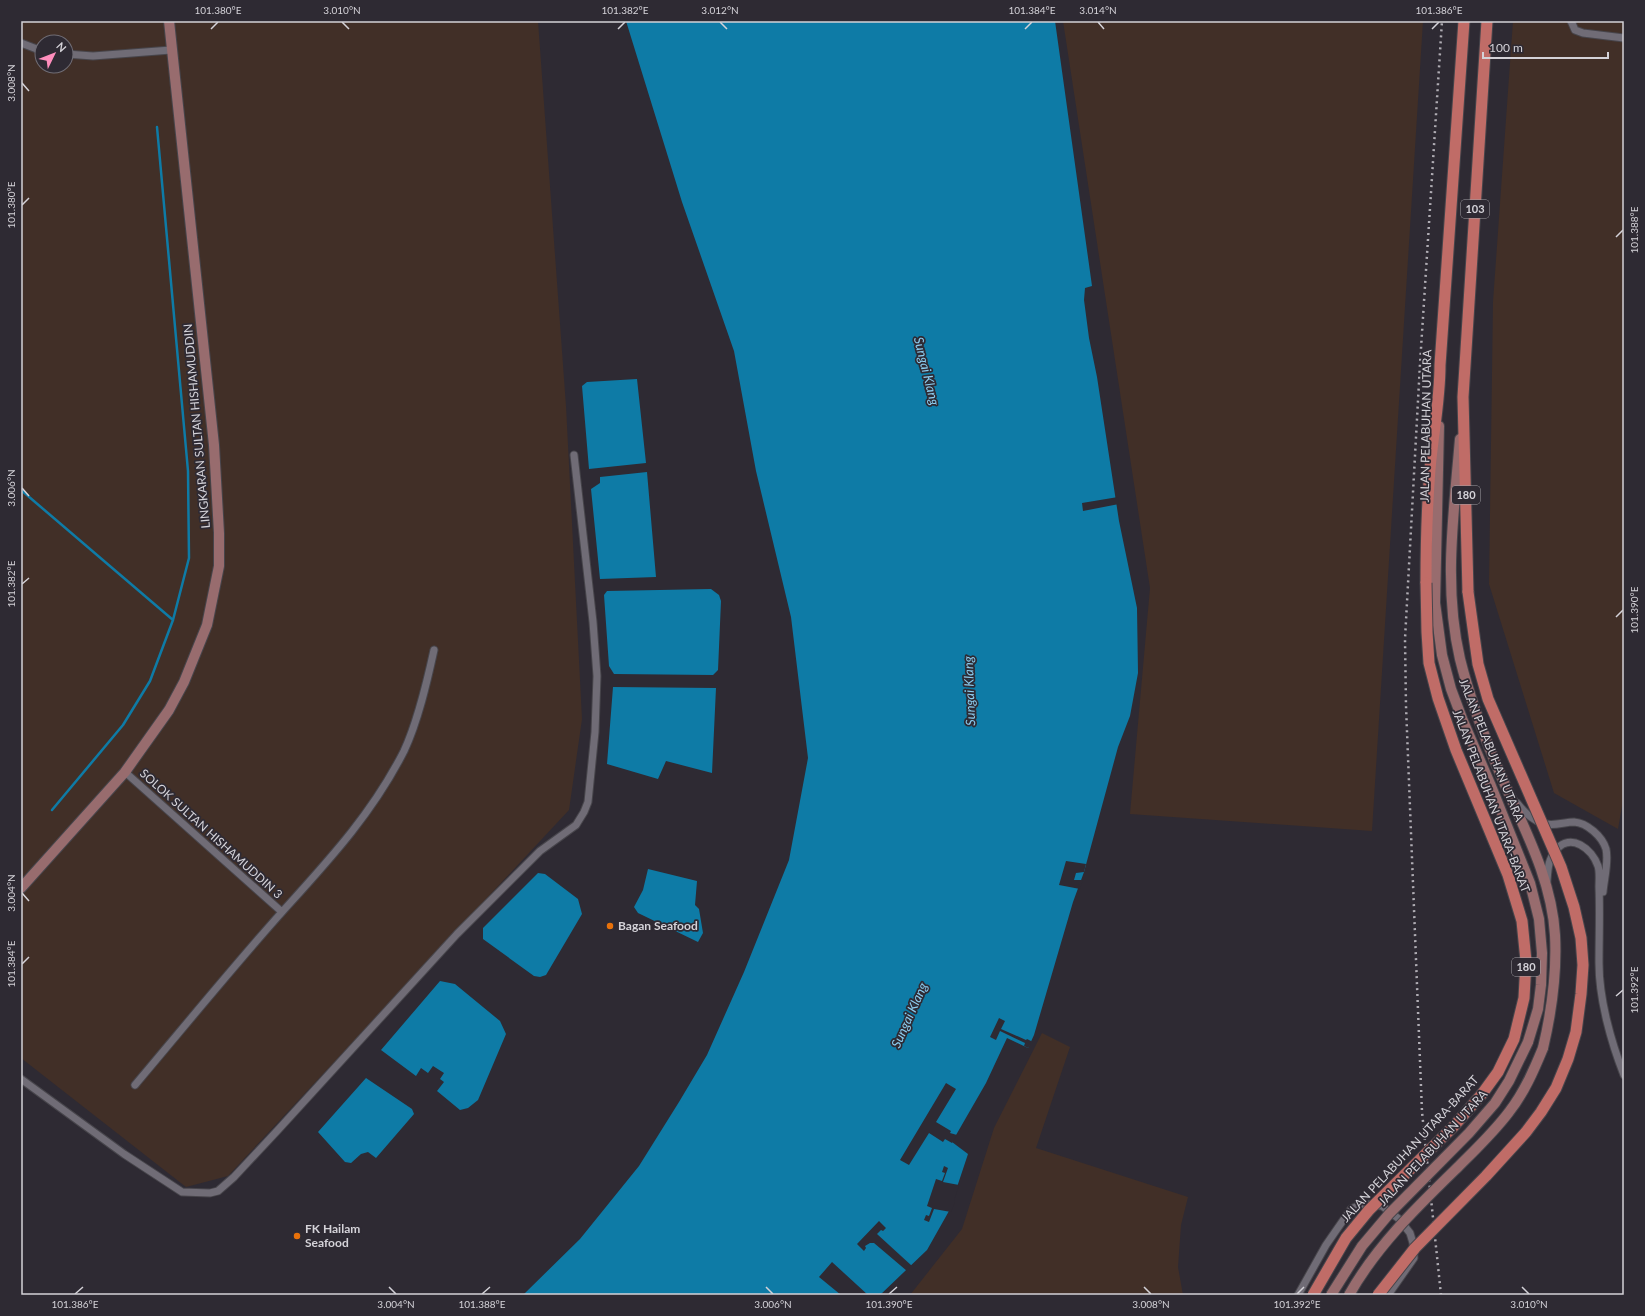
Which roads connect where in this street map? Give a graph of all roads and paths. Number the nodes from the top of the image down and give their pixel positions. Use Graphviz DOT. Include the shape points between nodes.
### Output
graph roads {
  1 [pos="168,21"];
  2 [pos="1464,21"];
  3 [pos="1487,21"];
  4 [pos="1571,21"];
  5 [pos="1624,38"];
  6 [pos="21,43"];
  7 [pos="34,48"];
  8 [pos="171,50"];
  9 [pos="74,55"];
  10 [pos="1440,388"];
  11 [pos="1463,397"];
  12 [pos="574,455"];
  13 [pos="434,650"];
  14 [pos="125,772"];
  15 [pos="1506,787"];
  16 [pos="1546,885"];
  17 [pos="21,888"];
  18 [pos="282,912"];
  19 [pos="1600,912"];
  20 [pos="1624,1076"];
  21 [pos="21,1079"];
  22 [pos="135,1085"];
  23 [pos="1298,1295"];
  24 [pos="1313,1295"];
  25 [pos="1331,1295"];
  26 [pos="1349,1295"];
  27 [pos="1378,1295"];
  28 [pos="1388,1295"];
  1 -- 8 [label="main road, LINGKARAN SULTAN HISHAMUDDIN"];
  2 -- 10 [label="main road, JALAN PELABUHAN UTARA / 103"];
  3 -- 11 [label="main road, JALAN PELABUHAN UTARA / 103"];
  4 -- 5 [label="street" via="1575,30 1583,33"];
  6 -- 7 [label="street"];
  8 -- 9 [label="street" via="93,56"];
  8 -- 14 [label="main road, LINGKARAN SULTAN HISHAMUDDIN" via="214,445 219,566 207,625 184,682 169,710"];
  10 -- 24 [label="main road, JALAN PELABUHAN UTARA-BARAT / 180, bridge" via="1427,515 1429,663 1456,750 1508,875 1522,921 1526,961 1524,998 1514,1039 1498,1072 1454,1126 1369,1210 1346,1238"];
  10 -- 25 [label="main road, JALAN PELABUHAN UTARA / 103, bridge" via="1436,610 1442,655 1463,721 1530,883 1539,919 1541,985 1538,1009 1528,1042 1510,1081 1495,1104 1389,1214 1362,1246"];
  11 -- 15 [label="main road, JALAN PELABUHAN UTARA / 103" via="1451,555 1455,626 1460,658 1473,705"];
  11 -- 27 [label="main road, 180, bridge" via="1468,592 1478,664 1488,699 1561,867 1574,907 1581,938 1581,994 1576,1032 1568,1059 1556,1088 1541,1112 1486,1176 1415,1248"];
  12 -- 21 [label="street" via="597,676 588,802 576,825 540,851 457,934 277,1131 218,1191 198,1194 174,1188"];
  13 -- 18 [label="street" via="424,695 405,749 389,778 373,804 329,861"];
  14 -- 17 [label="main road, LINGKARAN SULTAN HISHAMUDDIN"];
  14 -- 18 [label="street, SOLOK SULTAN HISHAMUDDIN 3"];
  15 -- 16 [label="main road, JALAN PELABUHAN UTARA / 103"];
  15 -- 19 [label="street" via="1524,814 1545,824 1574,822 1585,825 1596,834 1606,848"];
  16 -- 19 [label="street" via="1550,858 1559,847 1570,843 1581,844 1590,851 1598,867"];
  16 -- 26 [label="main road, JALAN PELABUHAN UTARA / 103, bridge" via="1555,935 1552,1008 1543,1048 1524,1088 1494,1131 1417,1208 1371,1260"];
  18 -- 22 [label="street"];
  19 -- 20 [label="street" via="1601,987 1611,1042"];
  23 -- 28 [label="street" via="1326,1245 1351,1210 1363,1204 1382,1206 1399,1219 1412,1238 1414,1258"];
}
